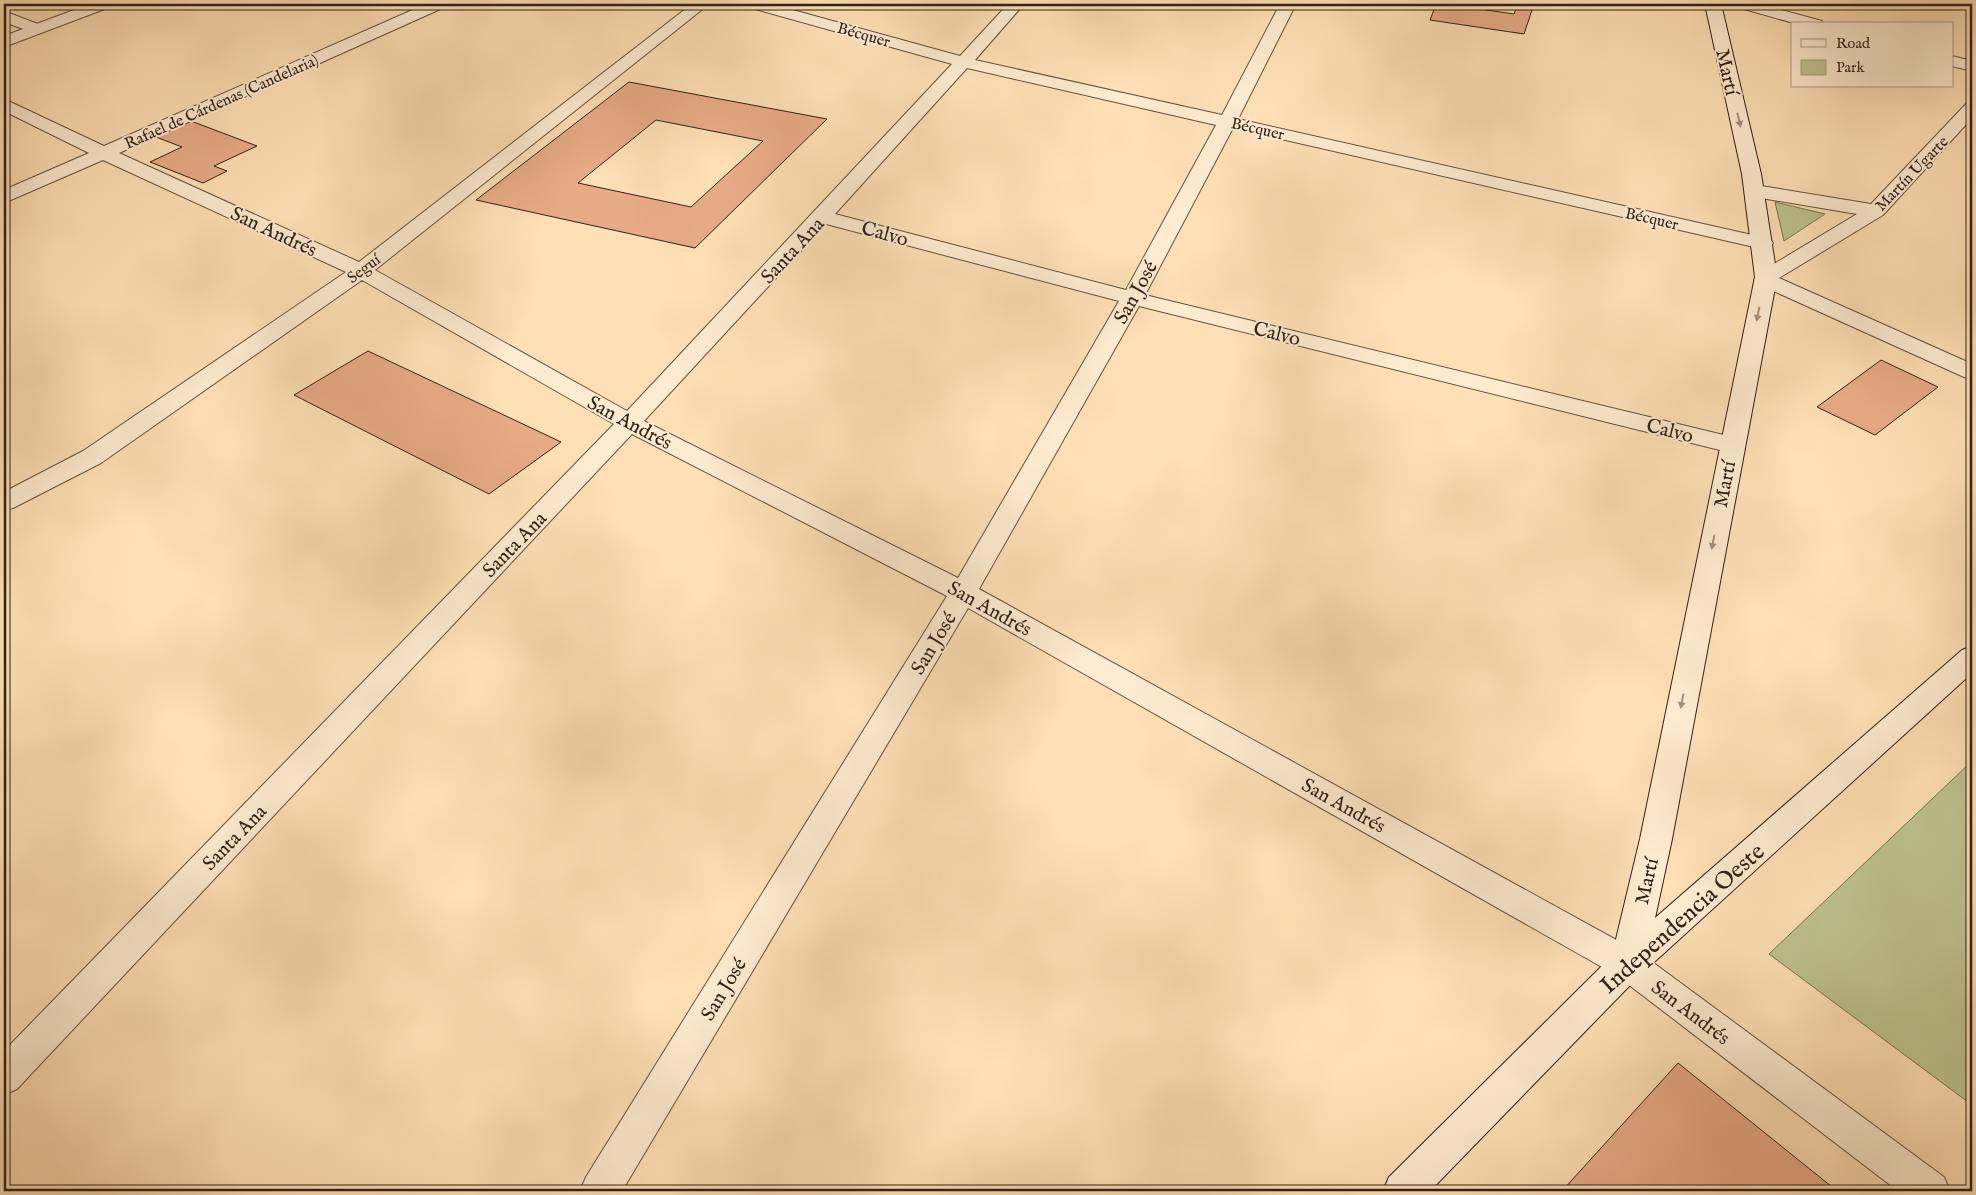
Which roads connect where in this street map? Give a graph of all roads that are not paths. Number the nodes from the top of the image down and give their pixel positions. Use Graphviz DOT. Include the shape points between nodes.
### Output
graph roads {
  1 [pos="104,4"];
  2 [pos="439,4"];
  3 [pos="701,4"];
  4 [pos="754,4"];
  5 [pos="1016,4"];
  6 [pos="1288,4"];
  7 [pos="1713,4"];
  8 [pos="1743,4"];
  9 [pos="4,16"];
  10 [pos="1809,22"];
  11 [pos="37,29"];
  12 [pos="4,42"];
  13 [pos="963,62"];
  14 [pos="1954,62"];
  15 [pos="1972,66"];
  16 [pos="4,104"];
  17 [pos="1972,108"];
  18 [pos="1228,121"];
  19 [pos="104,153"];
  20 [pos="1755,191"];
  21 [pos="4,197"];
  22 [pos="1876,211"];
  23 [pos="823,217"];
  24 [pos="1763,243"];
  25 [pos="361,271"];
  26 [pos="1765,278"];
  27 [pos="1132,298"];
  28 [pos="1972,372"];
  29 [pos="630,423"];
  30 [pos="1732,445"];
  31 [pos="4,502"];
  32 [pos="964,593"];
  33 [pos="1972,657"];
  34 [pos="1628,964"];
  35 [pos="4,1077"];
  36 [pos="600,1191"];
  37 [pos="1403,1191"];
  38 [pos="1930,1191"];
  1 -- 11 [label="street"];
  2 -- 19 [label="street, Rafael de Cárdenas (Candelaria)"];
  3 -- 25 [label="street, Seguí"];
  4 -- 13 [label="street, Bécquer"];
  5 -- 13 [label="street, Santa Ana"];
  6 -- 18 [label="street, San José"];
  7 -- 20 [label="street, Martí, one-way"];
  8 -- 10 [label="street"];
  9 -- 11 [label="street"];
  11 -- 12 [label="street"];
  13 -- 18 [label="street, Bécquer"];
  13 -- 23 [label="street, Santa Ana"];
  14 -- 15 [label="street"];
  16 -- 19 [label="street, San Andrés"];
  17 -- 22 [label="street, Martín Ugarte"];
  18 -- 24 [label="street, Bécquer"];
  18 -- 27 [label="street, San José"];
  19 -- 21 [label="street, Rafael de Cárdenas (Candelaria)"];
  19 -- 25 [label="street, San Andrés"];
  20 -- 22 [label="street"];
  20 -- 24 [label="street, Martí"];
  22 -- 26 [label="street, Martín Ugarte"];
  23 -- 27 [label="street, Calvo"];
  23 -- 29 [label="street, Santa Ana"];
  24 -- 26 [label="street, Martí"];
  25 -- 29 [label="street, San Andrés"];
  25 -- 31 [label="street, Seguí" via="92,457"];
  26 -- 28 [label="street"];
  26 -- 30 [label="street, Martí, one-way"];
  27 -- 30 [label="street, Calvo"];
  27 -- 32 [label="street, San José"];
  29 -- 32 [label="street, San Andrés"];
  29 -- 35 [label="street, Santa Ana"];
  30 -- 34 [label="street, Martí, one-way" via="1656,839"];
  32 -- 34 [label="street, San Andrés"];
  32 -- 36 [label="street, San José"];
  33 -- 34 [label="street, Independencia Oeste"];
  34 -- 37 [label="street, Independencia Oeste"];
  34 -- 38 [label="street, San Andrés"];
}
